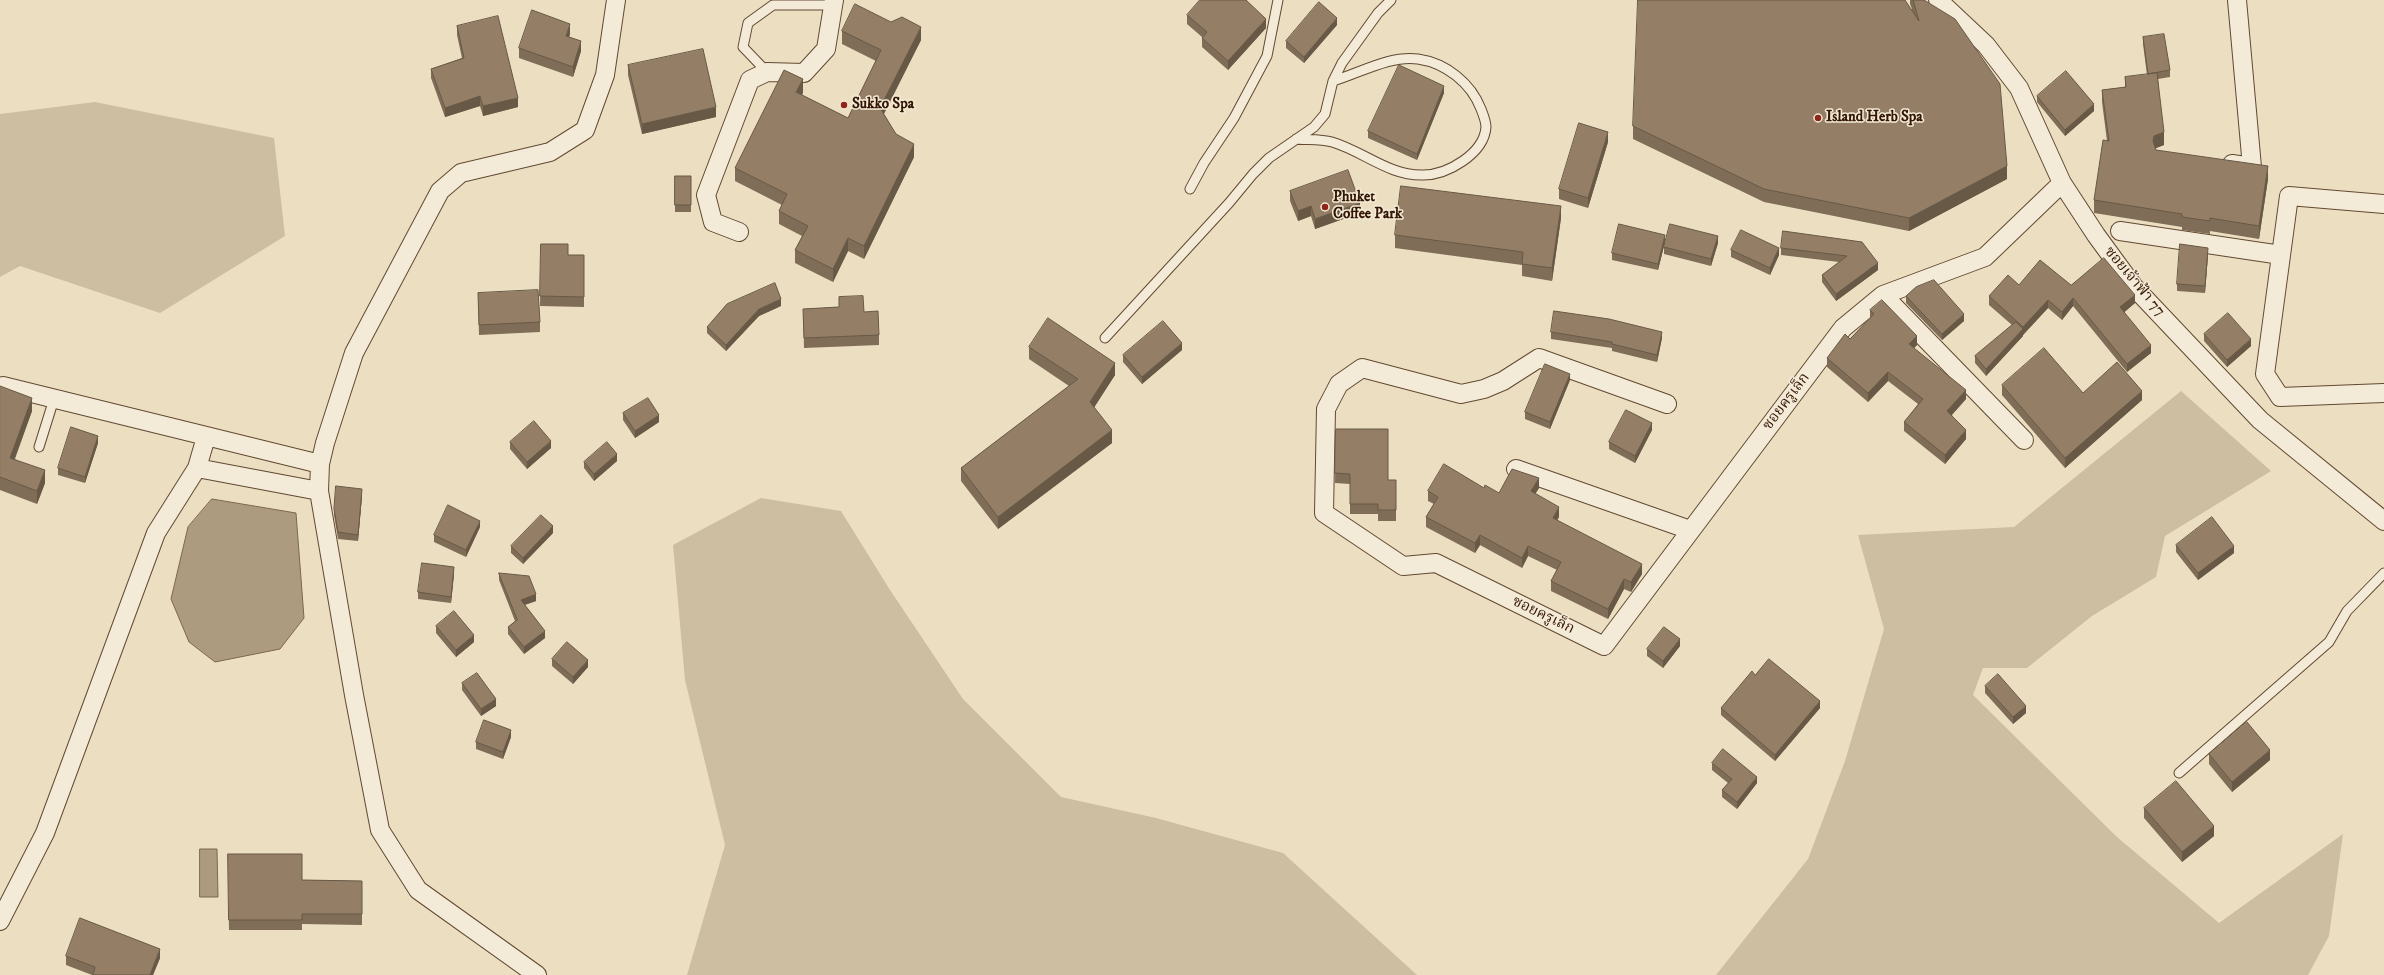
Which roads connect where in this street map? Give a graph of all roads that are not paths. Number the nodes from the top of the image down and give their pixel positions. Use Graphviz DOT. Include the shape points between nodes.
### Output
graph roads {
  1 [pos="616,0"];
  2 [pos="1278,0"];
  3 [pos="1392,0"];
  4 [pos="1938,0"];
  5 [pos="2237,0"];
  6 [pos="834,2"];
  7 [pos="767,72"];
  8 [pos="1333,81"];
  9 [pos="1296,139"];
  10 [pos="2215,162"];
  11 [pos="2062,183"];
  12 [pos="1190,189"];
  13 [pos="2384,204"];
  14 [pos="2120,231"];
  15 [pos="739,232"];
  16 [pos="2281,255"];
  17 [pos="1883,295"];
  18 [pos="1105,338"];
  19 [pos="3,386"];
  20 [pos="2384,394"];
  21 [pos="54,399"];
  22 [pos="1667,404"];
  23 [pos="206,437"];
  24 [pos="2024,440"];
  25 [pos="39,447"];
  26 [pos="320,464"];
  27 [pos="197,468"];
  28 [pos="1516,469"];
  29 [pos="319,491"];
  30 [pos="2384,521"];
  31 [pos="1690,530"];
  32 [pos="2384,573"];
  33 [pos="2179,773"];
  34 [pos="0,922"];
  35 [pos="537,975"];
  1 -- 26 [label="street" via="605,75 585,130 550,152 461,173 440,191 354,353"];
  2 -- 12 [label="lane" via="1267,56 1234,118 1204,162"];
  3 -- 8 [label="lane" via="1378,13 1346,56"];
  4 -- 11 [label="street, ซอยเจ้าฟ้า 77" via="1986,45 2019,88"];
  5 -- 10 [label="street" via="2252,167"];
  6 -- 7 [label="street" via="826,49 804,73"];
  6 -- 7 [label="lane" via="773,5 748,23 743,47"];
  7 -- 15 [label="street" via="750,80 706,196 713,222"];
  8 -- 9 [label="lane" via="1325,114 1314,127"];
  8 -- 9 [label="lane" via="1398,59 1418,59 1449,70 1464,82 1477,98 1486,127 1480,143 1462,162 1441,173 1422,175 1381,165 1332,142"];
  9 -- 18 [label="lane" via="1269,158"];
  11 -- 17 [label="street, ซอยครูเล็ก" via="1986,257"];
  11 -- 30 [label="street, ซอยเจ้าฟ้า 77" via="2134,287 2260,420"];
  13 -- 16 [label="street" via="2289,196"];
  14 -- 16 [label="street"];
  16 -- 20 [label="street" via="2266,374 2280,397"];
  17 -- 24 [label="street"];
  17 -- 31 [label="street, ซอยครูเล็ก" via="1843,328"];
  19 -- 21 [label="street"];
  21 -- 23 [label="street"];
  21 -- 25 [label="lane"];
  22 -- 31 [label="street, ซอยครูเล็ก" via="1539,358 1503,381 1484,389 1461,394 1362,368 1338,384 1326,409 1324,513 1403,566 1436,563 1604,646"];
  23 -- 26 [label="street"];
  23 -- 27 [label="street"];
  26 -- 29 [label="street"];
  27 -- 29 [label="street"];
  27 -- 34 [label="street" via="156,533 45,833"];
  28 -- 31 [label="street"];
  29 -- 35 [label="street" via="380,830 418,890"];
  32 -- 33 [label="lane" via="2346,611 2328,642"];
}
